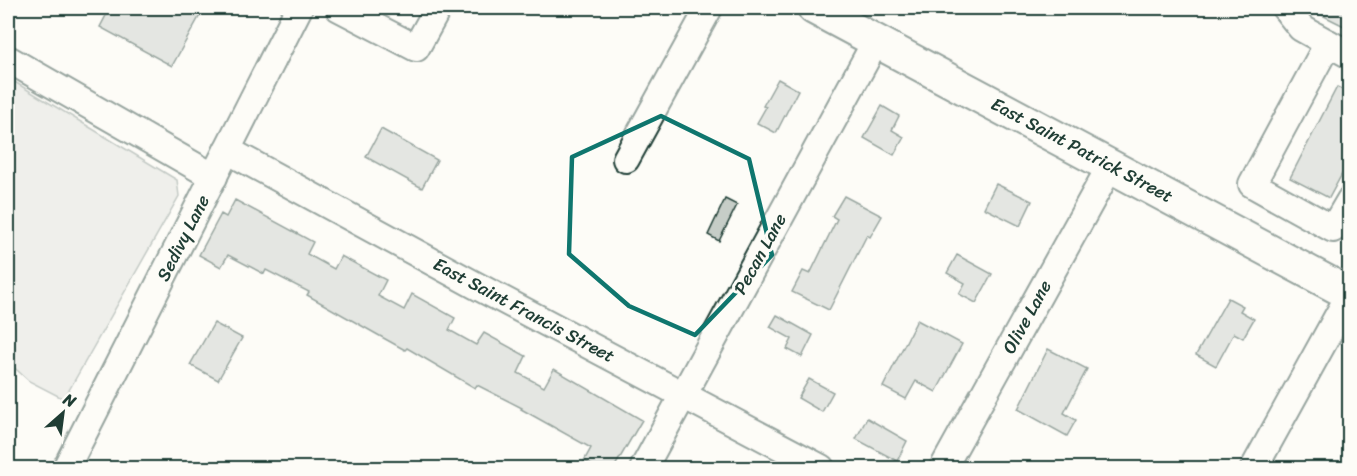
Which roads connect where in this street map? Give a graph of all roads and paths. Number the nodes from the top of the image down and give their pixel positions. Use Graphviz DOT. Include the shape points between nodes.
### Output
graph roads {
  1 [pos="299,8"];
  2 [pos="339,8"];
  3 [pos="438,8"];
  4 [pos="709,8"];
  5 [pos="814,8"];
  6 [pos="1285,8"];
  7 [pos="876,41"];
  8 [pos="1339,49"];
  9 [pos="8,59"];
  10 [pos="227,150"];
  11 [pos="626,159"];
  12 [pos="1111,165"];
  13 [pos="214,177"];
  14 [pos="1350,200"];
  15 [pos="1350,294"];
  16 [pos="683,395"];
  17 [pos="644,467"];
  18 [pos="66,468"];
  19 [pos="821,468"];
  20 [pos="943,468"];
  21 [pos="1254,468"];
  1 -- 10 [label="street, Sedivy Lane"];
  2 -- 3 [label="street" via="416,48"];
  4 -- 11 [label="street"];
  5 -- 7 [label="main road, East Saint Patrick Street"];
  6 -- 8 [label="street" via="1301,28"];
  7 -- 12 [label="main road, East Saint Patrick Street"];
  7 -- 16 [label="street, Pecan Lane"];
  8 -- 14 [label="street" via="1252,184 1334,229"];
  9 -- 13 [label="street"];
  10 -- 13 [label="street, Sedivy Lane"];
  10 -- 16 [label="street, East Saint Francis Street"];
  12 -- 15 [label="main road, East Saint Patrick Street"];
  12 -- 20 [label="street, Olive Lane"];
  13 -- 18 [label="street, Sedivy Lane"];
  15 -- 21 [label="street"];
  16 -- 17 [label="street, Pecan Lane"];
  16 -- 19 [label="street, East Saint Francis Street"];
}
